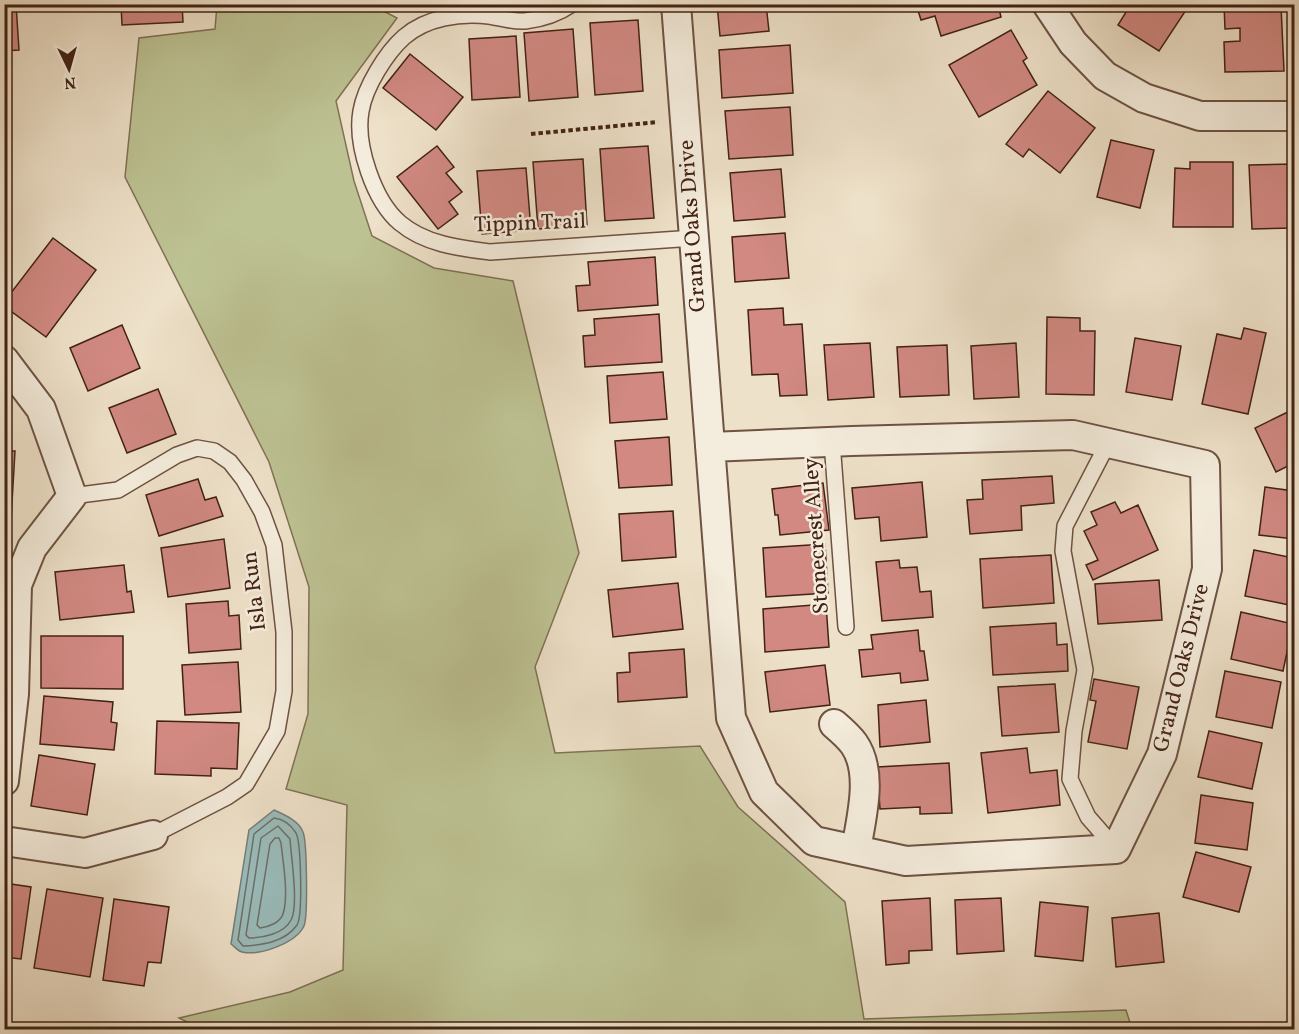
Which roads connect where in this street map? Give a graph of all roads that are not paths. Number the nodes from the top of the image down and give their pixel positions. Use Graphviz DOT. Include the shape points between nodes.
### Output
graph roads {
  1 [pos="572,4"];
  2 [pos="676,4"];
  3 [pos="1047,4"];
  4 [pos="1294,116"];
  5 [pos="694,238"];
  6 [pos="4,360"];
  7 [pos="832,442"];
  8 [pos="1108,443"];
  9 [pos="710,447"];
  10 [pos="72,496"];
  11 [pos="846,627"];
  12 [pos="9,694"];
  13 [pos="834,724"];
  14 [pos="4,781"];
  15 [pos="153,835"];
  16 [pos="4,841"];
  17 [pos="1116,849"];
  18 [pos="856,850"];
  1 -- 5 [label="lane, Tippin Trail" via="525,21 468,14 446,17 404,37 367,89 361,112 361,140 380,200 400,223 430,241 459,249 490,252"];
  2 -- 5 [label="street, Grand Oaks Drive"];
  3 -- 4 [label="street" via="1073,43 1105,76 1144,99 1200,116"];
  5 -- 9 [label="street, Grand Oaks Drive"];
  6 -- 10 [label="street" via="41,409"];
  7 -- 8 [label="street, Grand Oaks Drive" via="1073,435"];
  7 -- 9 [label="street, Grand Oaks Drive"];
  7 -- 11 [label="lane, Stonecrest Alley"];
  8 -- 17 [label="lane" via="1065,526 1063,551 1085,670 1070,779 1088,817"];
  8 -- 17 [label="street, Grand Oaks Drive" via="1205,465 1207,569 1162,754"];
  9 -- 18 [label="street, Grand Oaks Drive" via="731,718 764,792 814,841"];
  10 -- 12 [label="street" via="32,548 17,585"];
  10 -- 15 [label="lane, Isla Run" via="118,490 177,455 197,448 214,451 230,462 244,480 274,545 284,632 284,691 277,731 246,784"];
  12 -- 14 [label="street"];
  13 -- 18 [label="street" via="854,745 863,768 864,793"];
  15 -- 16 [label="street" via="85,853"];
  17 -- 18 [label="street, Grand Oaks Drive" via="906,861"];
}
